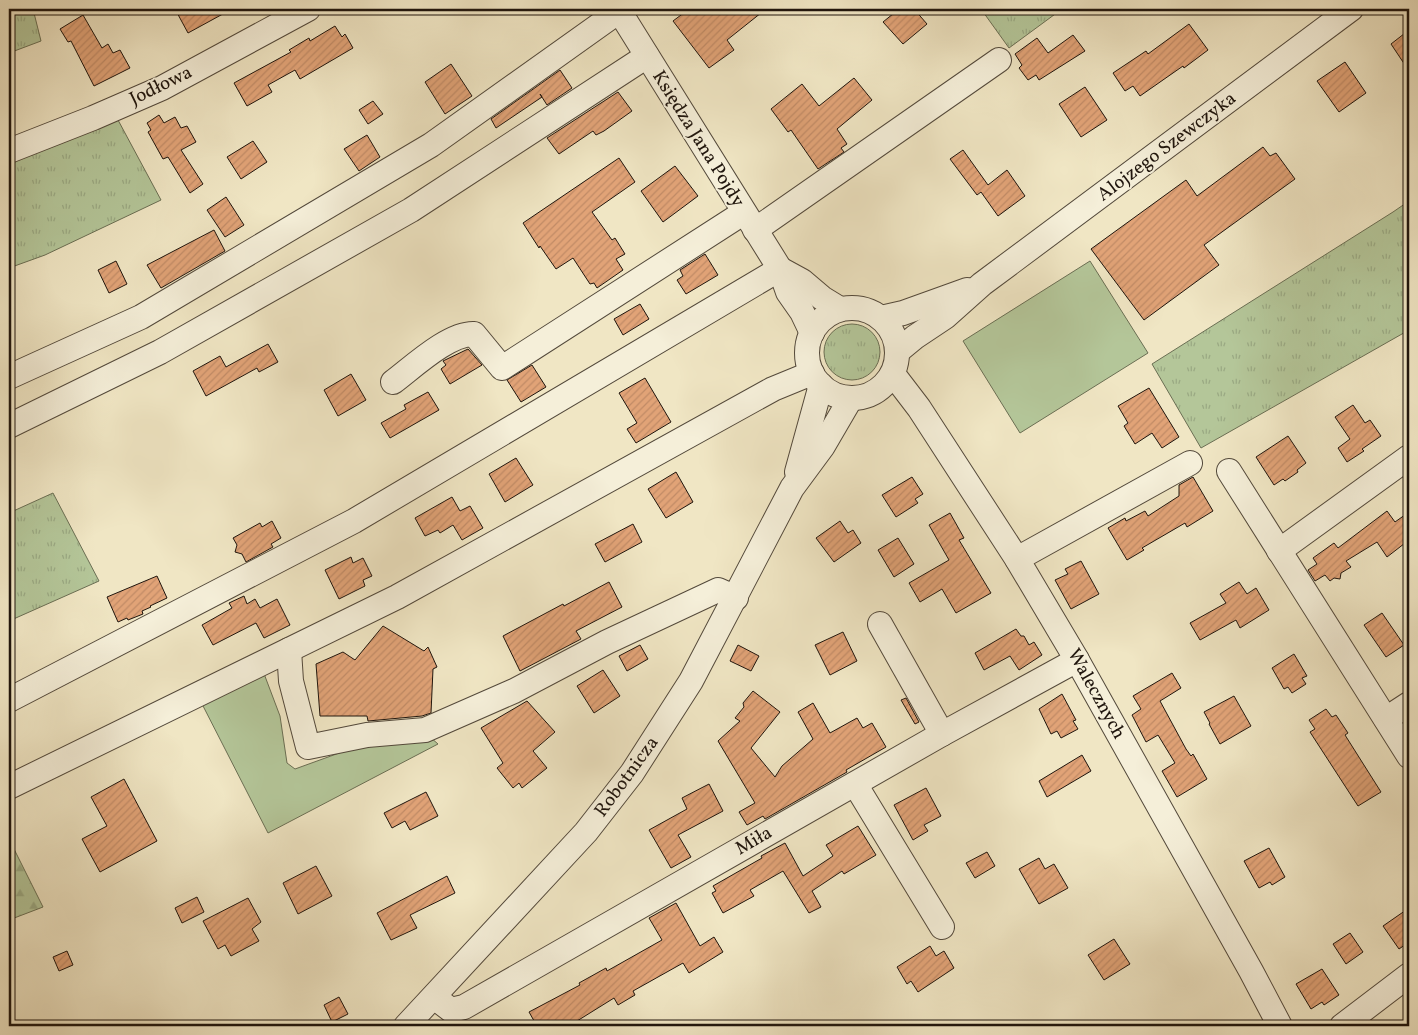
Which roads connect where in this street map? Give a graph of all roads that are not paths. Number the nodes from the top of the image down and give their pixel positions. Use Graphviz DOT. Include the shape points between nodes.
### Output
graph roads {
  1 [pos="308,9"];
  2 [pos="1351,9"];
  3 [pos="619,10"];
  4 [pos="646,56"];
  5 [pos="999,60"];
  6 [pos="9,151"];
  7 [pos="749,222"];
  8 [pos="780,269"];
  9 [pos="982,284"];
  10 [pos="840,309"];
  11 [pos="881,318"];
  12 [pos="812,332"];
  13 [pos="898,351"];
  14 [pos="893,374"];
  15 [pos="9,377"];
  16 [pos="816,379"];
  17 [pos="393,382"];
  18 [pos="851,398"];
  19 [pos="9,426"];
  20 [pos="1409,456"];
  21 [pos="1190,463"];
  22 [pos="1229,471"];
  23 [pos="792,488"];
  24 [pos="1279,551"];
  25 [pos="1017,558"];
  26 [pos="736,598"];
  27 [pos="880,624"];
  28 [pos="289,650"];
  29 [pos="1077,660"];
  30 [pos="9,700"];
  31 [pos="1409,704"];
  32 [pos="1386,719"];
  33 [pos="942,734"];
  34 [pos="1409,756"];
  35 [pos="855,784"];
  36 [pos="9,787"];
  37 [pos="942,926"];
  38 [pos="1409,975"];
  39 [pos="434,997"];
  40 [pos="406,1026"];
  41 [pos="1280,1026"];
  42 [pos="1342,1026"];
  1 -- 6 [label="street, Jodłowa" via="162,88"];
  2 -- 9 [label="street, Alojzego Szewczyka"];
  3 -- 4 [label="street, Księdza Jana Pojdy"];
  3 -- 15 [label="street" via="431,145 141,317"];
  4 -- 7 [label="street, Księdza Jana Pojdy"];
  4 -- 19 [label="street" via="411,210 160,352"];
  5 -- 7 [label="street"];
  7 -- 8 [label="street, Księdza Jana Pojdy"];
  7 -- 17 [label="street" via="502,368 474,334 466,333 452,339"];
  8 -- 10 [label="street, Księdza Jana Pojdy"];
  8 -- 12 [label="street, Księdza Jana Pojdy" via="788,292"];
  8 -- 30 [label="street" via="354,521"];
  9 -- 11 [label="street, Alojzego Szewczyka"];
  9 -- 13 [label="street, Alojzego Szewczyka" via="945,317"];
  10 -- 11 [label="street" via="861,308"];
  10 -- 12 [label="street" via="823,318"];
  11 -- 13 [label="street" via="891,329"];
  12 -- 16 [label="street" via="807,353"];
  13 -- 14 [label="street"];
  14 -- 18 [label="street" via="875,392"];
  14 -- 25 [label="street, Walecznych" via="919,408"];
  16 -- 18 [label="street" via="834,394"];
  16 -- 23 [label="street, Robotnicza"];
  16 -- 28 [label="street" via="773,389 397,597"];
  18 -- 23 [label="street, Robotnicza" via="823,446"];
  20 -- 24 [label="street"];
  21 -- 25 [label="street"];
  22 -- 24 [label="street"];
  23 -- 26 [label="street, Robotnicza"];
  24 -- 32 [label="street"];
  25 -- 29 [label="street, Walecznych"];
  26 -- 28 [label="street" via="718,590 607,642 514,691 425,730 367,735 308,747 291,681"];
  26 -- 39 [label="street, Robotnicza" via="680,700 618,792 592,826"];
  27 -- 33 [label="street"];
  28 -- 36 [label="street"];
  29 -- 33 [label="street, Miła"];
  29 -- 41 [label="street, Walecznych"];
  31 -- 32 [label="street"];
  32 -- 34 [label="street"];
  33 -- 35 [label="street, Miła"];
  35 -- 37 [label="street"];
  35 -- 39 [label="street, Miła" via="464,1007 450,1010"];
  38 -- 42 [label="street"];
  39 -- 40 [label="street, Robotnicza"];
}
